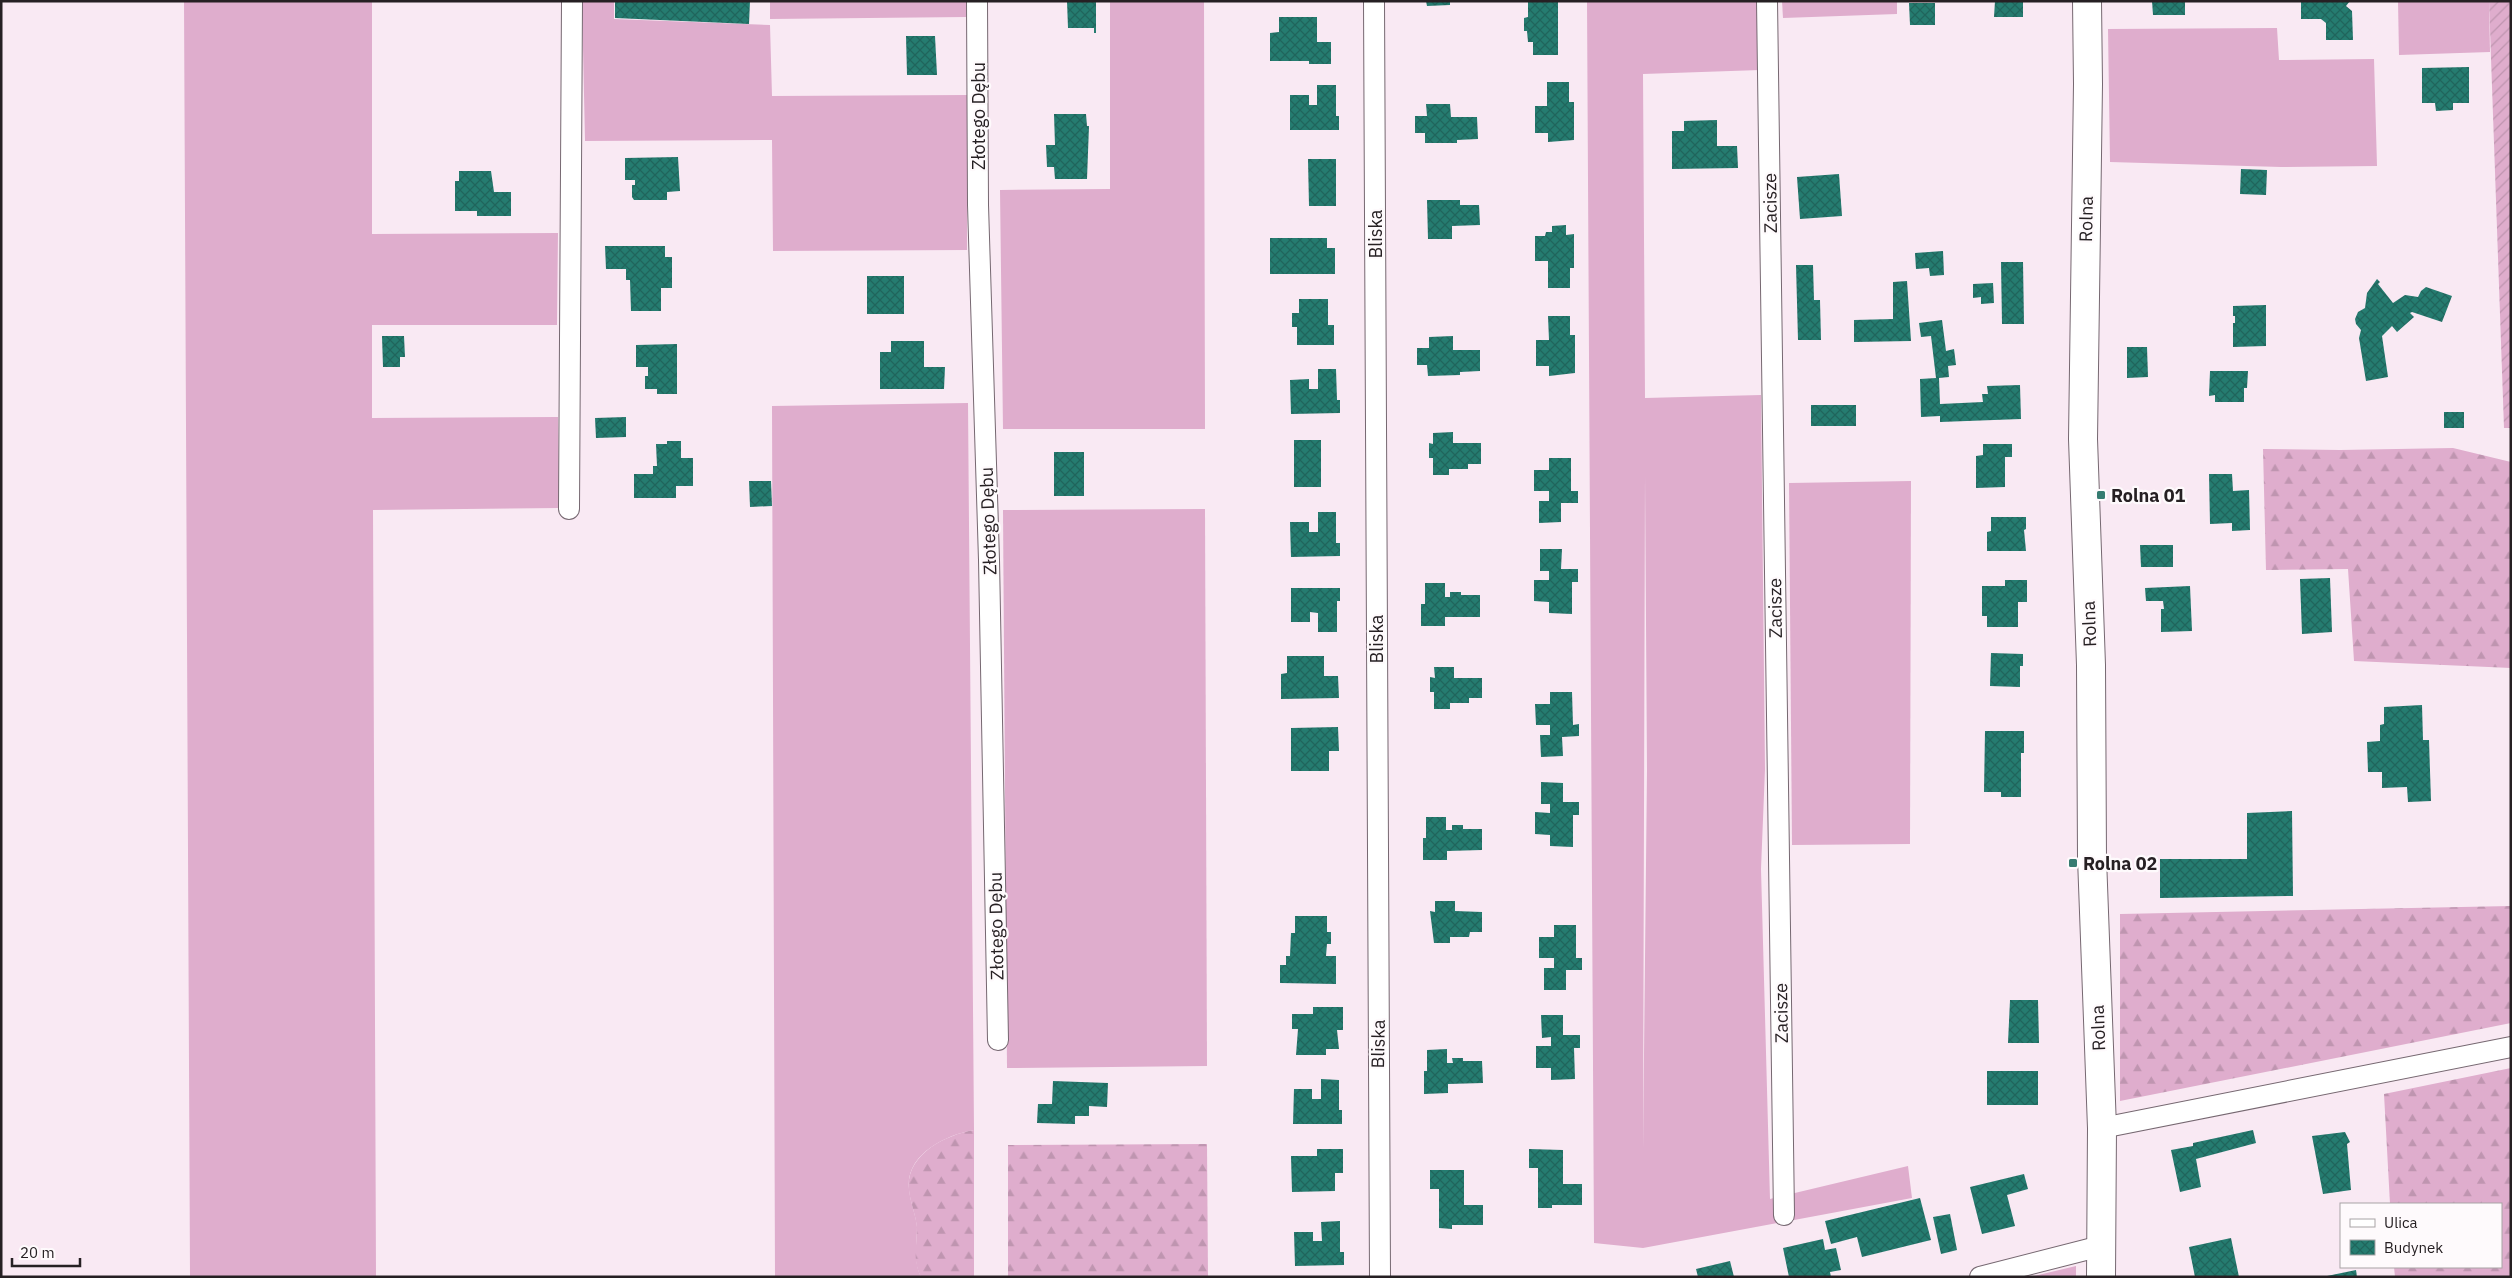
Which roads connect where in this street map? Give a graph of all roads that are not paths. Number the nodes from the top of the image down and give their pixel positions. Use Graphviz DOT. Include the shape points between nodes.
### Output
graph roads {
  1 [pos="572,1"];
  2 [pos="977,1"];
  3 [pos="1374,1"];
  4 [pos="1767,1"];
  5 [pos="2087,1"];
  6 [pos="570,509"];
  7 [pos="998,1040"];
  8 [pos="2511,1047"];
  9 [pos="2102,1128"];
  10 [pos="1784,1215"];
  11 [pos="2101,1246"];
  12 [pos="1380,1277"];
  13 [pos="1980,1277"];
  14 [pos="2101,1277"];
  1 -- 6 [label="street"];
  2 -- 7 [label="street, Złotego Dębu" via="978,205 990,560"];
  3 -- 12 [label="street, Bliska"];
  4 -- 10 [label="street, Zacisze"];
  5 -- 9 [label="street, Rolna" via="2083,440 2091,665 2092,858"];
  8 -- 9 [label="street"];
  9 -- 11 [label="street, Rolna"];
  11 -- 13 [label="street"];
  11 -- 14 [label="street, Rolna"];
}
